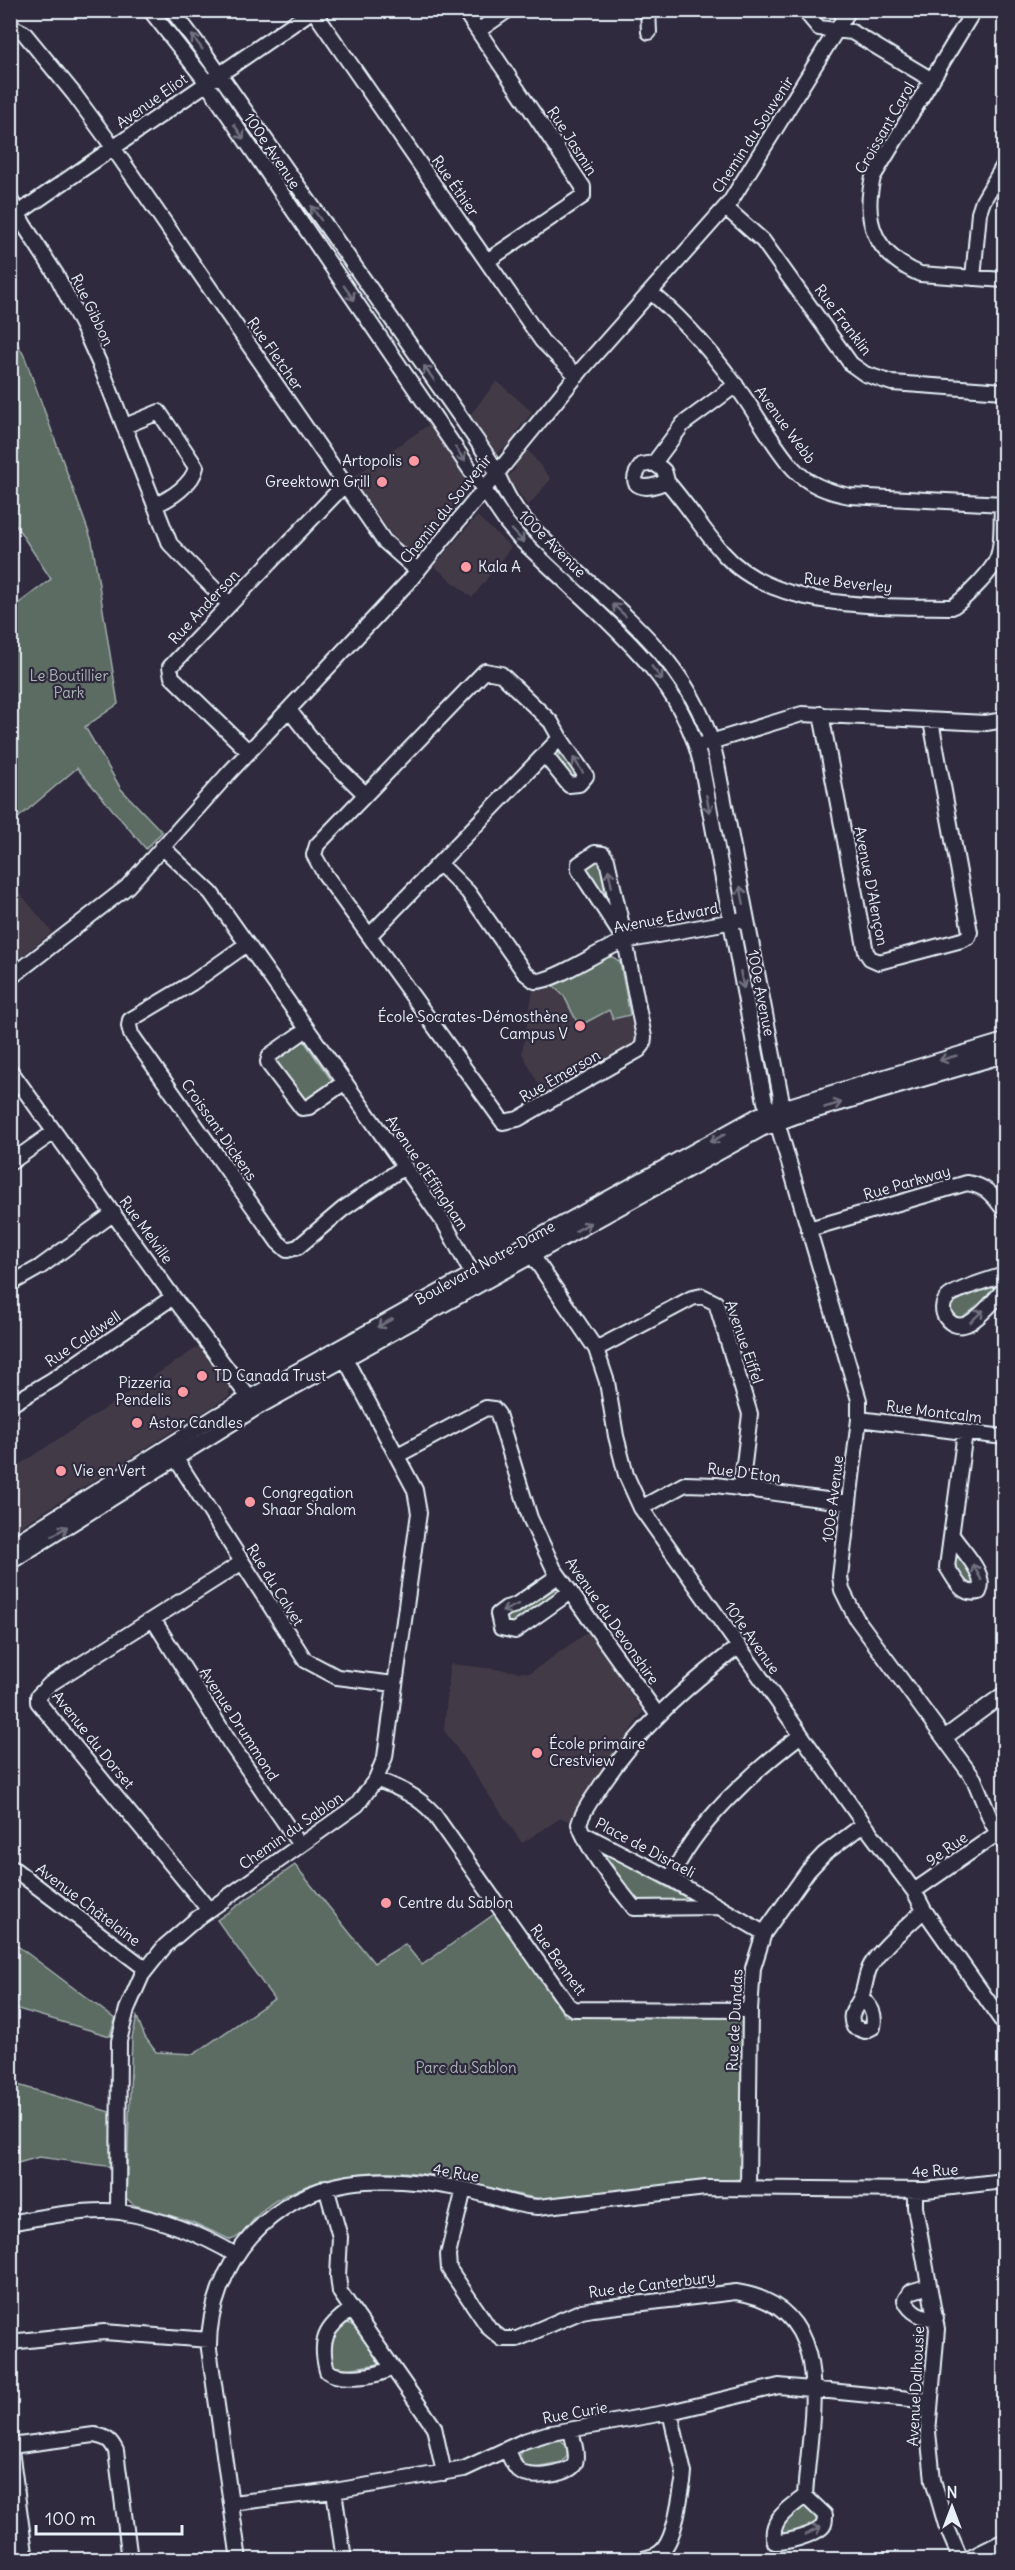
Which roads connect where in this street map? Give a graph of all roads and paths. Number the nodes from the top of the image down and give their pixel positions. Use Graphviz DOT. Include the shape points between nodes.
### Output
graph roads {
  1 [pos="150,10"];
  2 [pos="172,10"];
  3 [pos="464,10"];
  4 [pos="508,10"];
  5 [pos="648,10"];
  6 [pos="804,10"];
  7 [pos="849,10"];
  8 [pos="974,10"];
  9 [pos="313,11"];
  10 [pos="10,26"];
  11 [pos="838,30"];
  12 [pos="478,31"];
  13 [pos="649,32"];
  14 [pos="220,75"];
  15 [pos="932,80"];
  16 [pos="206,84"];
  17 [pos="113,149"];
  18 [pos="1005,165"];
  19 [pos="10,199"];
  20 [pos="726,208"];
  21 [pos="15,216"];
  22 [pos="487,261"];
  23 [pos="973,278"];
  24 [pos="1005,280"];
  25 [pos="652,293"];
  26 [pos="577,376"];
  27 [pos="736,385"];
  28 [pos="1005,390"];
  29 [pos="125,426"];
  30 [pos="654,463"];
  31 [pos="496,473"];
  32 [pos="666,481"];
  33 [pos="345,484"];
  34 [pos="484,489"];
  35 [pos="1003,504"];
  36 [pos="155,505"];
  37 [pos="418,571"];
  38 [pos="229,604"];
  39 [pos="289,710"];
  40 [pos="821,714"];
  41 [pos="1005,720"];
  42 [pos="931,721"];
  43 [pos="560,738"];
  44 [pos="712,742"];
  45 [pos="696,747"];
  46 [pos="249,752"];
  47 [pos="544,754"];
  48 [pos="365,794"];
  49 [pos="162,847"];
  50 [pos="440,864"];
  51 [pos="747,919"];
  52 [pos="731,922"];
  53 [pos="370,935"];
  54 [pos="623,938"];
  55 [pos="247,944"];
  56 [pos="10,978"];
  57 [pos="307,1029"];
  58 [pos="1005,1041"];
  59 [pos="1005,1055"];
  60 [pos="10,1070"];
  61 [pos="345,1082"];
  62 [pos="776,1114"];
  63 [pos="54,1132"];
  64 [pos="10,1163"];
  65 [pos="404,1167"];
  66 [pos="1005,1210"];
  67 [pos="114,1213"];
  68 [pos="809,1228"];
  69 [pos="529,1250"];
  70 [pos="1005,1275"];
  71 [pos="476,1280"];
  72 [pos="10,1284"];
  73 [pos="1005,1289"];
  74 [pos="173,1297"];
  75 [pos="596,1349"];
  76 [pos="342,1354"];
  77 [pos="252,1403"];
  78 [pos="10,1405"];
  79 [pos="859,1419"];
  80 [pos="965,1432"];
  81 [pos="1005,1437"];
  82 [pos="172,1452"];
  83 [pos="398,1455"];
  84 [pos="741,1489"];
  85 [pos="849,1503"];
  86 [pos="641,1508"];
  87 [pos="952,1534"];
  88 [pos="10,1546"];
  89 [pos="10,1562"];
  90 [pos="241,1563"];
  91 [pos="558,1576"];
  92 [pos="570,1592"];
  93 [pos="153,1619"];
  94 [pos="738,1647"];
  95 [pos="394,1684"];
  96 [pos="1005,1694"];
  97 [pos="657,1714"];
  98 [pos="801,1735"];
  99 [pos="944,1738"];
  100 [pos="376,1779"];
  101 [pos="864,1824"];
  102 [pos="582,1833"];
  103 [pos="1001,1838"];
  104 [pos="300,1845"];
  105 [pos="10,1866"];
  106 [pos="671,1879"];
  107 [pos="914,1891"];
  108 [pos="718,1907"];
  109 [pos="209,1910"];
  110 [pos="924,1910"];
  111 [pos="764,1933"];
  112 [pos="146,1969"];
  113 [pos="861,1997"];
  114 [pos="750,2010"];
  115 [pos="1005,2025"];
  116 [pos="1005,2181"];
  117 [pos="326,2187"];
  118 [pos="748,2187"];
  119 [pos="464,2189"];
  120 [pos="915,2190"];
  121 [pos="118,2212"];
  122 [pos="10,2223"];
  123 [pos="236,2255"];
  124 [pos="929,2286"];
  125 [pos="351,2310"];
  126 [pos="936,2318"];
  127 [pos="209,2340"];
  128 [pos="10,2342"];
  129 [pos="392,2367"];
  130 [pos="813,2390"];
  131 [pos="930,2401"];
  132 [pos="670,2412"];
  133 [pos="572,2431"];
  134 [pos="11,2444"];
  135 [pos="507,2450"];
  136 [pos="444,2473"];
  137 [pos="334,2491"];
  138 [pos="805,2496"];
  139 [pos="232,2503"];
  140 [pos="1005,2541"];
  141 [pos="26,2559"];
  142 [pos="130,2559"];
  143 [pos="239,2559"];
  144 [pos="344,2559"];
  145 [pos="640,2559"];
  146 [pos="964,2559"];
  1 -- 16 [label="street, 100e Avenue"];
  14 -- 2 [label="street, 100e Avenue, one-way"];
  3 -- 12 [label="street, Rue Jasmin"];
  4 -- 12 [label="street"];
  5 -- 13 [label="street"];
  6 -- 11 [label="street" via="819,27"];
  7 -- 11 [label="street, Chemin du Souvenir"];
  8 -- 15 [label="street, Croissant Carol"];
  9 -- 14 [label="street, Avenue Eliot"];
  9 -- 22 [label="street, Rue Éthier"];
  10 -- 17 [label="street, Rue Fletcher" via="19,28 36,48"];
  11 -- 15 [label="street" via="852,32"];
  11 -- 20 [label="street, Chemin du Souvenir"];
  12 -- 22 [label="street, Rue Jasmin" via="583,187 583,196"];
  14 -- 16 [label="street, Avenue Eliot"];
  31 -- 14 [label="street, 100e Avenue, one-way"];
  15 -- 23 [label="street, Croissant Carol" via="873,177 870,218 880,244 909,270"];
  16 -- 17 [label="street, Avenue Eliot"];
  16 -- 34 [label="street, 100e Avenue, one-way"];
  17 -- 21 [label="street, Avenue Eliot"];
  17 -- 33 [label="street, Rue Fletcher"];
  18 -- 23 [label="street" via="979,213"];
  19 -- 21 [label="street, Rue Gibbon"];
  20 -- 25 [label="street, Chemin du Souvenir"];
  20 -- 28 [label="street, Rue Franklin" via="763,241 852,364 865,374 892,383"];
  21 -- 29 [label="street, Rue Gibbon" via="57,276"];
  22 -- 26 [label="street, Rue Éthier" via="547,348"];
  23 -- 24 [label="street, Croissant Carol"];
  25 -- 26 [label="street, Chemin du Souvenir"];
  25 -- 27 [label="street, Avenue Webb" via="697,335"];
  26 -- 31 [label="street, Chemin du Souvenir"];
  27 -- 30 [label="street" via="683,424"];
  27 -- 35 [label="street, Avenue Webb" via="794,469 828,492"];
  29 -- 36 [label="street, Rue Gibbon"];
  29 -- 36 [label="street" via="159,412 196,466 189,480 169,499"];
  30 -- 32 [label="street, Rue Beverley" via="664,471"];
  30 -- 32 [label="street" via="637,470 638,484 654,488"];
  31 -- 34 [label="street, Chemin du Souvenir"];
  44 -- 31 [label="street, 100e Avenue, one-way" via="690,692 664,655 523,518"];
  32 -- 35 [label="street, Rue Beverley" via="737,566 780,590 860,603 952,607 962,601 998,556"];
  33 -- 37 [label="street, Rue Fletcher" via="388,546"];
  33 -- 38 [label="street, Rue Anderson"];
  34 -- 37 [label="street, Chemin du Souvenir"];
  34 -- 45 [label="street, 100e Avenue, one-way" via="520,539 650,663 675,699"];
  36 -- 38 [label="street, Rue Gibbon" via="170,544"];
  37 -- 39 [label="street, Chemin du Souvenir"];
  38 -- 46 [label="street, Rue Anderson" via="170,667 170,673"];
  39 -- 46 [label="street, Chemin du Souvenir"];
  39 -- 48 [label="street" via="322,752"];
  40 -- 42 [label="street"];
  40 -- 42 [label="street, Avenue D'Alençon" via="866,952 879,962 962,940 970,932"];
  40 -- 44 [label="street" via="802,714"];
  41 -- 42 [label="street"];
  43 -- 47 [label="street"];
  47 -- 43 [label="street, Rue Emerson, one-way" via="569,785 579,784 586,776"];
  43 -- 48 [label="street, Rue Emerson" via="551,722 501,674 485,671"];
  44 -- 45 [label="street"];
  51 -- 44 [label="street, 100e Avenue, one-way"];
  45 -- 52 [label="street, 100e Avenue, one-way"];
  46 -- 49 [label="street, Chemin du Souvenir"];
  47 -- 50 [label="street"];
  48 -- 53 [label="street, Rue Emerson" via="317,845 314,855"];
  49 -- 55 [label="street, Avenue d'Effingham" via="208,890"];
  49 -- 56 [label="street, Chemin du Souvenir" via="121,892"];
  50 -- 53 [label="street"];
  50 -- 54 [label="street, Avenue Edward" via="468,892 531,979 549,979"];
  51 -- 52 [label="street, Avenue Edward"];
  51 -- 62 [label="street, 100e Avenue" via="781,1097"];
  52 -- 54 [label="street, Avenue Edward"];
  52 -- 62 [label="street, 100e Avenue, one-way" via="764,1098"];
  53 -- 54 [label="street, Rue Emerson" via="503,1122 518,1119 643,1045"];
  54 -- 54 [label="street, one-way" via="607,860 603,854 595,853 579,864 579,870"];
  55 -- 57 [label="street, Avenue d'Effingham"];
  55 -- 65 [label="street, Croissant Dickens" via="185,988 130,1020 130,1032 156,1070 286,1250 298,1247"];
  57 -- 61 [label="street, Avenue d'Effingham"];
  57 -- 61 [label="street" via="269,1057 270,1066 299,1106 307,1108"];
  58 -- 62 [label="street, Boulevard Notre-Dame, one-way"];
  62 -- 59 [label="street, Boulevard Notre-Dame, one-way"];
  60 -- 63 [label="street, Rue Melville"];
  61 -- 65 [label="street, Avenue d'Effingham"];
  62 -- 68 [label="street, 100e Avenue"];
  62 -- 69 [label="street, Boulevard Notre-Dame"];
  63 -- 64 [label="street"];
  63 -- 67 [label="street, Rue Melville"];
  65 -- 71 [label="street, Avenue d'Effingham" via="445,1224"];
  66 -- 68 [label="street, Rue Parkway" via="991,1191 967,1183"];
  67 -- 72 [label="street"];
  67 -- 74 [label="street, Rue Melville"];
  68 -- 79 [label="street, 100e Avenue" via="859,1400"];
  69 -- 71 [label="street, Boulevard Notre-Dame"];
  69 -- 75 [label="street, 101e Avenue"];
  70 -- 73 [label="street, one-way" via="949,1295 943,1312 957,1326 969,1323"];
  71 -- 76 [label="street, Boulevard Notre-Dame"];
  74 -- 77 [label="street, Rue Melville"];
  74 -- 78 [label="street, Rue Caldwell"];
  75 -- 84 [label="street, Avenue Eiffel" via="692,1298 702,1296 716,1304 750,1414"];
  75 -- 86 [label="street, 101e Avenue" via="627,1475"];
  76 -- 77 [label="street, Boulevard Notre-Dame"];
  76 -- 83 [label="street, Chemin du Sablon"];
  77 -- 82 [label="street, Boulevard Notre-Dame"];
  79 -- 80 [label="street, Rue Montcalm"];
  79 -- 85 [label="street, 100e Avenue"];
  80 -- 81 [label="street, Rue Montcalm"];
  80 -- 87 [label="street"];
  82 -- 88 [label="street, Boulevard Notre-Dame"];
  89 -- 82 [label="street, Boulevard Notre-Dame, one-way"];
  82 -- 90 [label="street, Rue du Calvet"];
  83 -- 91 [label="street, Avenue du Devonshire" via="486,1408 494,1409 530,1518"];
  83 -- 95 [label="street, Chemin du Sablon" via="415,1490 419,1513"];
  84 -- 85 [label="street, Rue D'Eton"];
  84 -- 86 [label="street, Rue D'Eton" via="685,1484"];
  85 -- 99 [label="street, 100e Avenue" via="840,1577 842,1590 856,1618"];
  86 -- 94 [label="street, 101e Avenue"];
  90 -- 93 [label="street, Avenue du Dorset"];
  90 -- 95 [label="street, Rue du Calvet" via="305,1660 337,1677"];
  91 -- 92 [label="street, Avenue du Devonshire"];
  91 -- 92 [label="street, one-way" via="498,1614 501,1628 515,1631"];
  92 -- 97 [label="street, Avenue du Devonshire"];
  93 -- 104 [label="street, Avenue Drummond" via="230,1743"];
  93 -- 109 [label="street, Avenue du Dorset" via="50,1684 38,1696 38,1702"];
  94 -- 97 [label="street"];
  94 -- 98 [label="street, 101e Avenue"];
  95 -- 100 [label="street, Chemin du Sablon" via="385,1757"];
  96 -- 99 [label="street"];
  97 -- 102 [label="street" via="585,1810 579,1824"];
  98 -- 101 [label="street, 101e Avenue"];
  98 -- 106 [label="street" via="741,1784 697,1837"];
  99 -- 103 [label="street, 100e Avenue" via="974,1779"];
  100 -- 104 [label="street, Chemin du Sablon" via="357,1805"];
  100 -- 114 [label="street, Rue Bennett" via="408,1792 433,1813 574,2009"];
  101 -- 107 [label="street, 101e Avenue"];
  101 -- 111 [label="street, Rue de Dundas" via="807,1871"];
  102 -- 106 [label="street, Place de Disraeli"];
  102 -- 108 [label="street, Place de Disraeli" via="634,1908"];
  103 -- 107 [label="street, 9e Rue"];
  104 -- 109 [label="street, Chemin du Sablon"];
  105 -- 112 [label="street, Avenue Châtelaine"];
  106 -- 108 [label="street, Place de Disraeli"];
  107 -- 110 [label="street, 101e Avenue"];
  108 -- 111 [label="street, Place de Disraeli"];
  109 -- 112 [label="street, Chemin du Sablon" via="165,1946"];
  110 -- 113 [label="street" via="871,1964"];
  110 -- 115 [label="street, 101e Avenue"];
  111 -- 114 [label="street, Rue de Dundas" via="753,1968"];
  112 -- 121 [label="street, Chemin du Sablon" via="127,2009 119,2041"];
  114 -- 118 [label="street, Rue de Dundas"];
  116 -- 120 [label="street, 4e Rue"];
  117 -- 119 [label="street, 4e Rue" via="369,2180"];
  117 -- 123 [label="street, 4e Rue" via="280,2211"];
  117 -- 125 [label="street" via="340,2237 339,2285"];
  118 -- 119 [label="street, 4e Rue" via="538,2207 521,2206"];
  118 -- 120 [label="street, 4e Rue"];
  119 -- 130 [label="street, Rue de Canterbury" via="448,2255 449,2269 489,2328 502,2339 517,2339 593,2309 736,2292 755,2295 776,2304 798,2327 809,2354"];
  120 -- 124 [label="street, Avenue Dalhousie"];
  121 -- 122 [label="street" via="58,2214"];
  121 -- 123 [label="street" via="182,2228"];
  123 -- 127 [label="street, 4e Rue" via="222,2283"];
  124 -- 126 [label="street, Avenue Dalhousie"];
  124 -- 126 [label="street, Avenue Dalhousie" via="910,2292 905,2300 913,2311 928,2319"];
  125 -- 129 [label="street"];
  125 -- 129 [label="street" via="329,2328 323,2340 327,2371 340,2377 378,2374"];
  126 -- 131 [label="street, Avenue Dalhousie"];
  127 -- 128 [label="street" via="104,2332"];
  127 -- 139 [label="street, 4e Rue"];
  129 -- 136 [label="street" via="434,2427"];
  130 -- 131 [label="street, Rue Curie"];
  130 -- 132 [label="street, Rue Curie" via="779,2386"];
  130 -- 138 [label="street"];
  131 -- 146 [label="street, Avenue Dalhousie" via="928,2432 933,2480 946,2525"];
  132 -- 133 [label="street, Rue Curie"];
  132 -- 145 [label="street" via="683,2482 666,2548"];
  133 -- 135 [label="street, Rue Curie" via="535,2438"];
  133 -- 135 [label="street" via="576,2458 567,2470 527,2476 519,2471"];
  134 -- 141 [label="street"];
  134 -- 142 [label="street" via="94,2435 112,2443"];
  135 -- 136 [label="street, Rue Curie" via="464,2469"];
  136 -- 137 [label="street, Rue Curie"];
  137 -- 139 [label="street, Rue Curie"];
  137 -- 144 [label="street"];
  139 -- 143 [label="street, 4e Rue"];
  140 -- 146 [label="street"];
}
